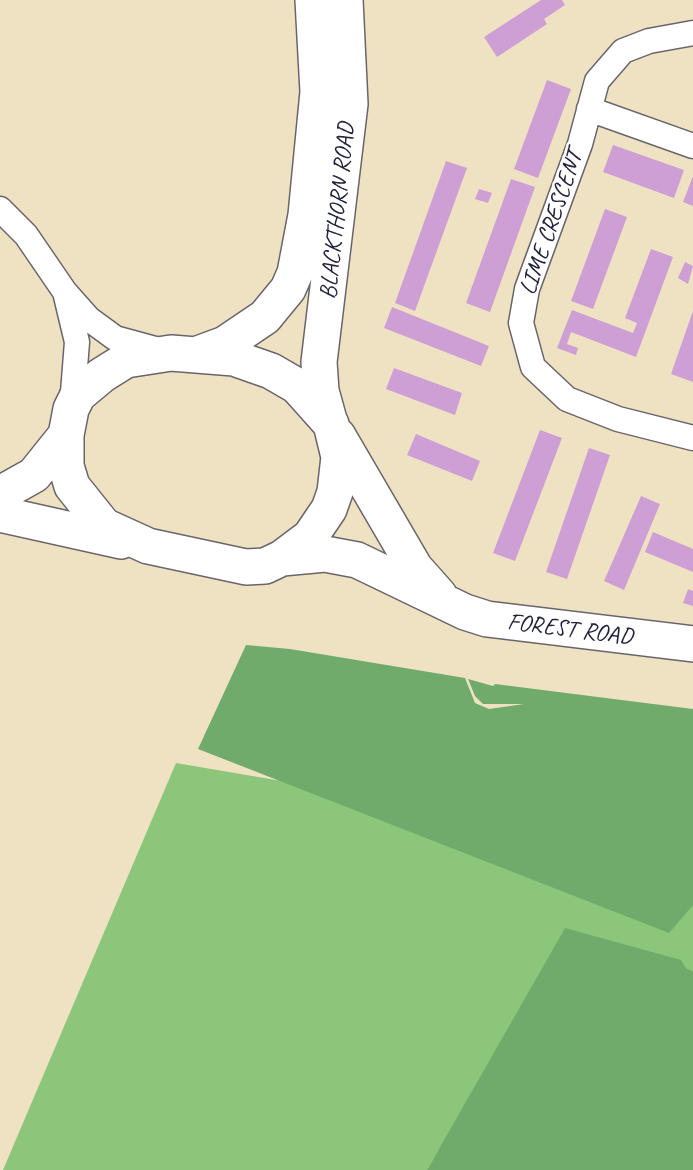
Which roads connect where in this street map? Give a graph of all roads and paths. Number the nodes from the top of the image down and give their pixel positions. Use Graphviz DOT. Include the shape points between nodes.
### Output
graph roads {
  1 [pos="313,0"];
  2 [pos="345,0"];
  3 [pos="693,33"];
  4 [pos="589,109"];
  5 [pos="693,146"];
  6 [pos="0,209"];
  7 [pos="65,292"];
  8 [pos="184,354"];
  9 [pos="69,422"];
  10 [pos="330,423"];
  11 [pos="693,438"];
  12 [pos="0,494"];
  13 [pos="0,513"];
  14 [pos="148,547"];
  15 [pos="282,558"];
  16 [pos="451,604"];
  17 [pos="693,644"];
  1 -- 8 [label="street, BLACKTHORN ROAD" via="318,92 306,215 295,273 265,317 225,344"];
  2 -- 10 [label="street, BLACKTHORN ROAD" via="350,104 320,362 321,391"];
  3 -- 4 [label="street, LIME CRESCENT" via="624,51 597,82"];
  4 -- 5 [label="street"];
  4 -- 11 [label="street, LIME CRESCENT" via="527,289 521,323 533,367 567,399 618,419"];
  6 -- 7 [label="street" via="26,235"];
  7 -- 8 [label="street" via="89,319 115,338"];
  7 -- 9 [label="street" via="78,342"];
  8 -- 9 [label="street" via="143,356 114,366 89,385"];
  8 -- 10 [label="street" via="234,358 286,378"];
  9 -- 12 [label="street" via="34,475"];
  9 -- 14 [label="street" via="66,466 80,500 104,526"];
  10 -- 15 [label="street" via="339,457 329,509 310,537"];
  10 -- 16 [label="street, FOREST ROAD" via="415,568"];
  13 -- 14 [label="street"];
  14 -- 15 [label="street" via="246,567 265,566"];
  15 -- 16 [label="street, FOREST ROAD" via="340,555"];
  16 -- 17 [label="street, FOREST ROAD" via="476,616 534,627"];
}
